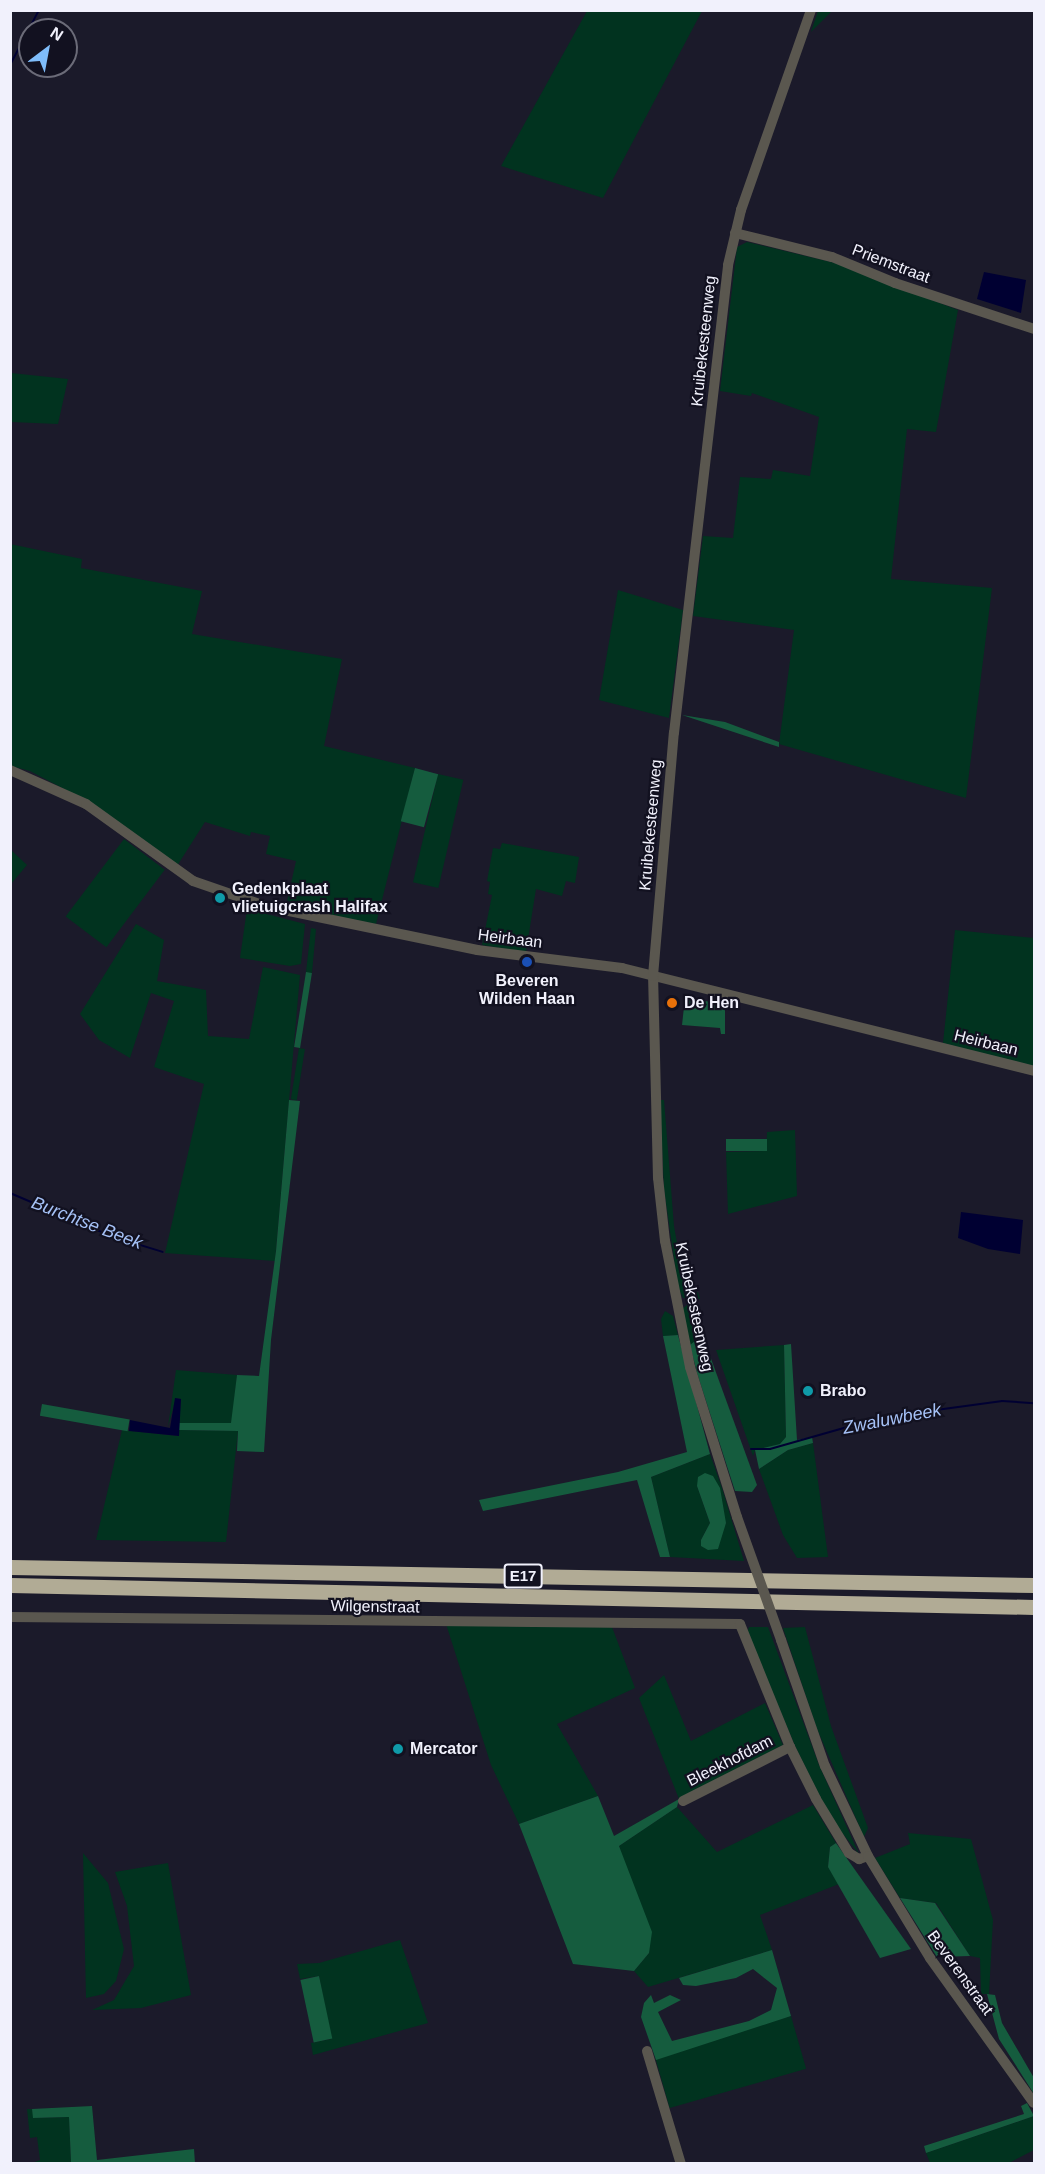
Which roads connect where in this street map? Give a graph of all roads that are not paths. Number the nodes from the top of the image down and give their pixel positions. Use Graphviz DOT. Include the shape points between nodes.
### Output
graph roads {
  1 [pos="811,10"];
  2 [pos="735,233"];
  3 [pos="1035,329"];
  4 [pos="10,770"];
  5 [pos="653,976"];
  6 [pos="1035,1071"];
  7 [pos="10,1567"];
  8 [pos="10,1585"];
  9 [pos="1035,1585"];
  10 [pos="1035,1607"];
  11 [pos="10,1617"];
  12 [pos="781,1640"];
  13 [pos="789,1748"];
  14 [pos="683,1801"];
  15 [pos="868,1856"];
  16 [pos="647,2051"];
  17 [pos="1035,2103"];
  18 [pos="681,2163"];
  1 -- 2 [label="street, Kruibekesteenweg"];
  2 -- 3 [label="street, Priemstraat" via="832,257 895,283"];
  2 -- 5 [label="street, Kruibekesteenweg" via="728,265 674,733"];
  4 -- 5 [label="street, Heirbaan" via="62,790 193,881 230,896 401,936 622,968"];
  5 -- 6 [label="street, Heirbaan"];
  5 -- 12 [label="street, Kruibekesteenweg, bridge" via="658,1178 665,1241 690,1367"];
  7 -- 9 [label="highway, E17"];
  8 -- 10 [label="highway, E17"];
  11 -- 13 [label="street, Wilgenstraat" via="740,1624"];
  12 -- 15 [label="street, Beverenstraat" via="825,1766"];
  13 -- 14 [label="street, Bleekhofdam"];
  13 -- 15 [label="street" via="849,1852 859,1859"];
  15 -- 17 [label="street, Beverenstraat" via="930,1958"];
  16 -- 18 [label="street"];
}
